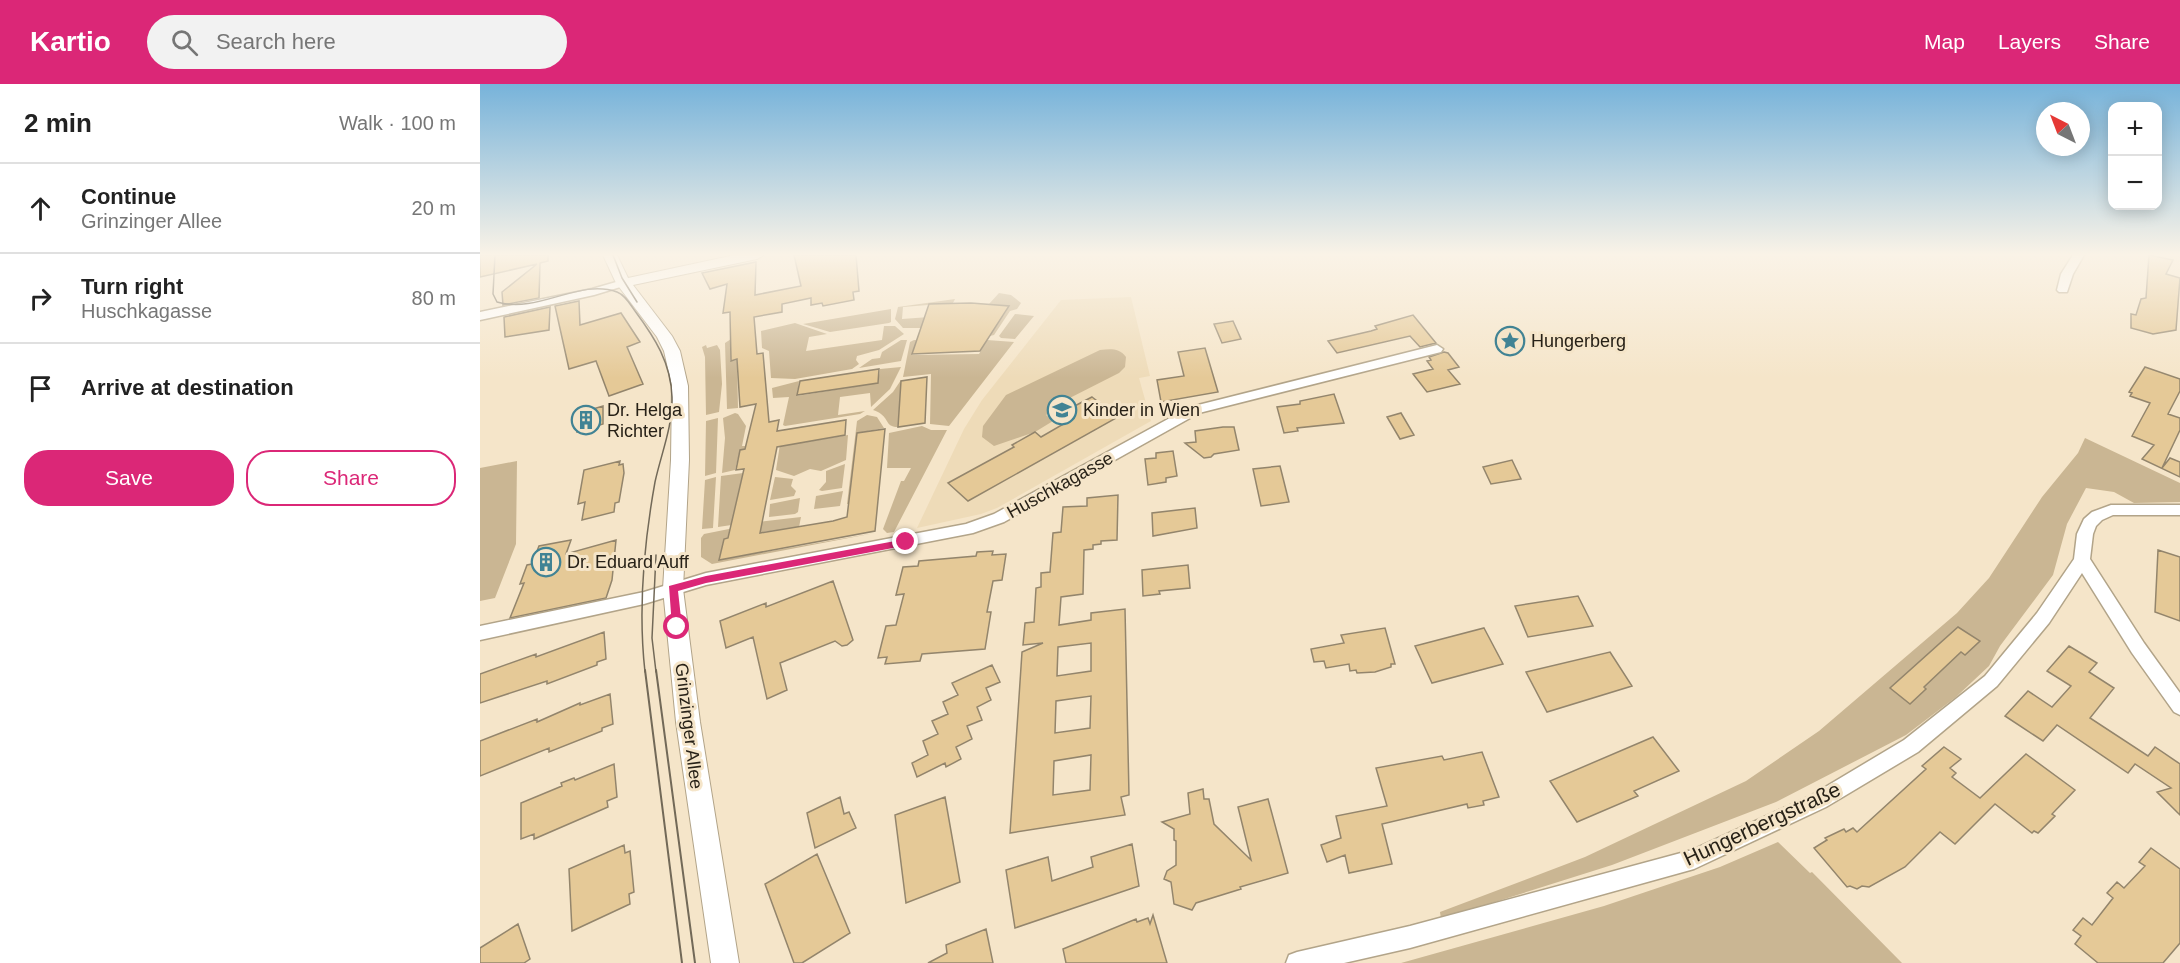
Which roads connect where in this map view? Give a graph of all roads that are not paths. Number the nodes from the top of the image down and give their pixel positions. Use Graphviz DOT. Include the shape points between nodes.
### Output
graph roads {
  1 [pos="575,296"];
  2 [pos="633,296"];
  3 [pos="480,316"];
  4 [pos="1437,349"];
  5 [pos="2180,510"];
  6 [pos="2082,560"];
  7 [pos="673,588"];
  8 [pos="480,633"];
  9 [pos="2180,707"];
  10 [pos="725,963"];
  11 [pos="1297,963"];
  1 -- 3 [label="street"];
  2 -- 7 [label="street, Grinzinger Allee" via="664,336 681,386"];
  4 -- 7 [label="street, Huschkagasse" via="1195,410 999,518 968,530"];
  5 -- 6 [label="street, Hungerbergstraße" via="2111,510 2097,516 2085,534"];
  6 -- 9 [label="street"];
  6 -- 11 [label="street, Hungerbergstraße" via="2043,618 1991,681 1911,746 1819,801 1694,859 1410,937"];
  7 -- 8 [label="street, Huschkagasse" via="644,598"];
  7 -- 10 [label="street, Grinzinger Allee" via="688,722"];
}
